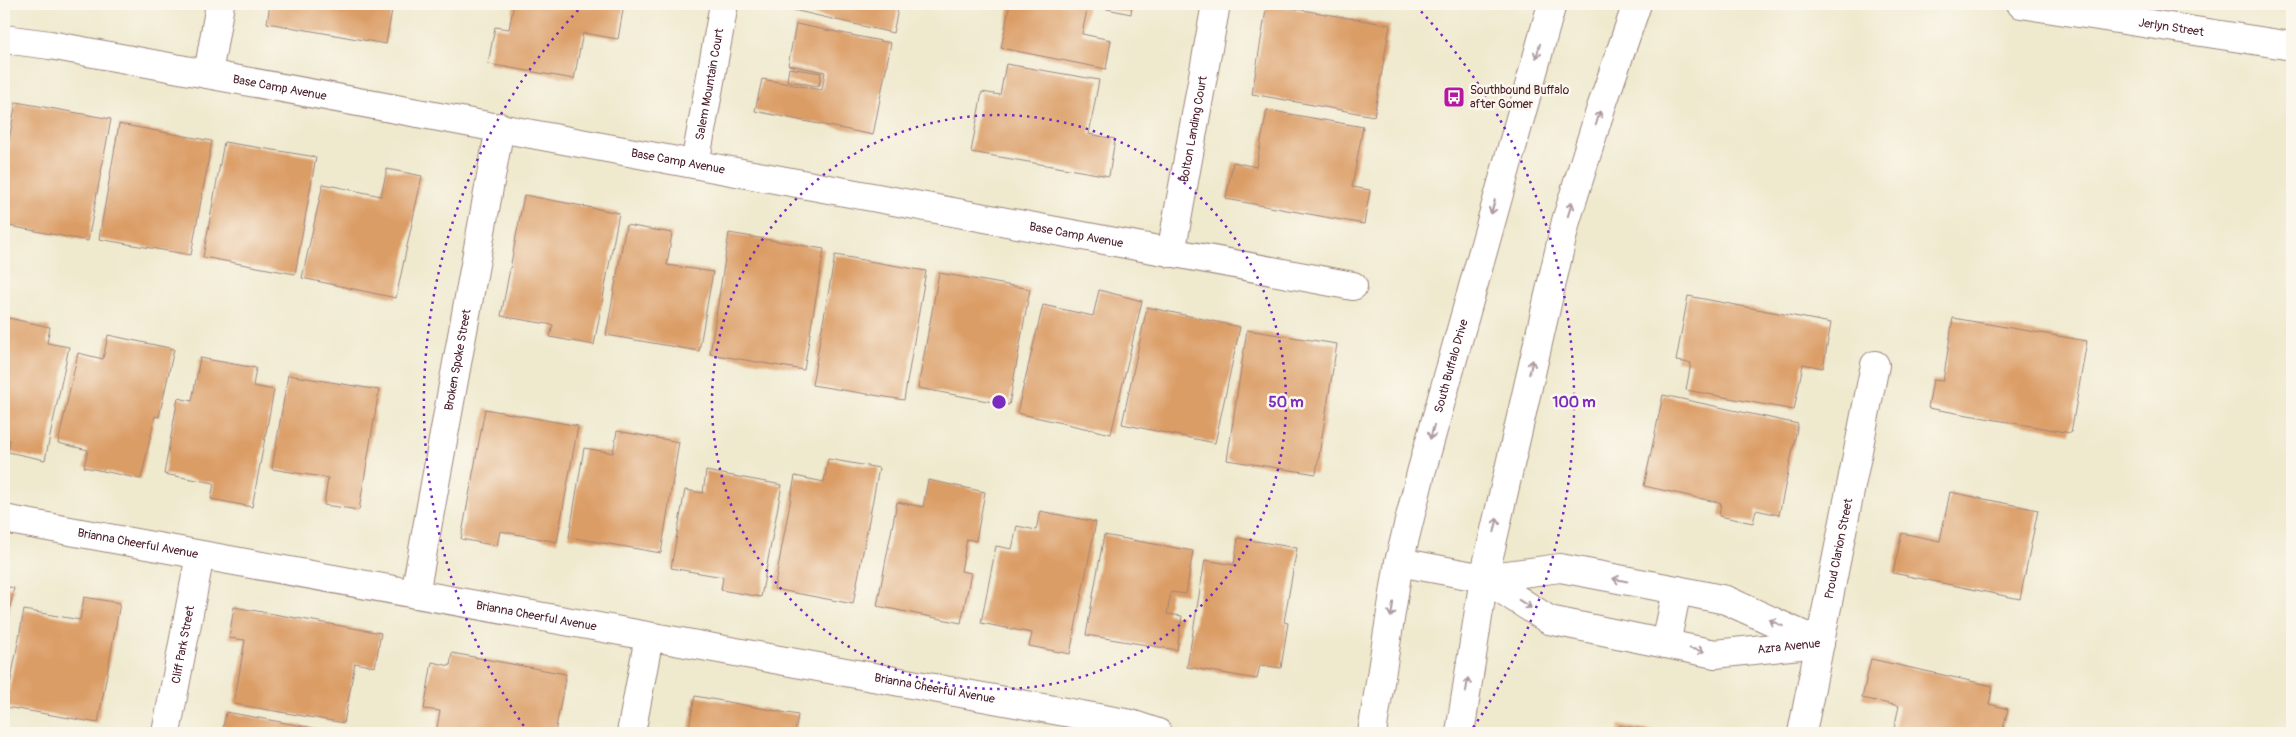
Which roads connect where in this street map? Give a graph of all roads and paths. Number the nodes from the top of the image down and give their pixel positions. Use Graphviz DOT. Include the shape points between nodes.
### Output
graph roads {
  1 [pos="220,4"];
  2 [pos="724,4"];
  3 [pos="1216,4"];
  4 [pos="1552,4"];
  5 [pos="1637,4"];
  6 [pos="2021,4"];
  7 [pos="4,39"];
  8 [pos="2292,46"];
  9 [pos="208,74"];
  10 [pos="500,127"];
  11 [pos="696,164"];
  12 [pos="1171,253"];
  13 [pos="1353,286"];
  14 [pos="1875,365"];
  15 [pos="4,520"];
  16 [pos="200,555"];
  17 [pos="1399,562"];
  18 [pos="1484,578"];
  19 [pos="1677,590"];
  20 [pos="415,594"];
  21 [pos="649,637"];
  22 [pos="1666,644"];
  23 [pos="1820,644"];
  24 [pos="1068,723"];
  25 [pos="166,733"];
  26 [pos="631,733"];
  27 [pos="1158,733"];
  28 [pos="1372,733"];
  29 [pos="1460,733"];
  30 [pos="1802,733"];
  1 -- 9 [label="street"];
  2 -- 11 [label="street, Salem Mountain Court"];
  3 -- 12 [label="street, Bolton Landing Court"];
  4 -- 17 [label="street, South Buffalo Drive, one-way" via="1480,255"];
  18 -- 5 [label="street, one-way" via="1566,221"];
  6 -- 8 [label="street, Jerlyn Street"];
  7 -- 9 [label="street, Base Camp Avenue"];
  9 -- 10 [label="street, Base Camp Avenue"];
  10 -- 11 [label="street, Base Camp Avenue"];
  10 -- 20 [label="street, Broken Spoke Street"];
  11 -- 12 [label="street, Base Camp Avenue"];
  12 -- 13 [label="street, Base Camp Avenue"];
  14 -- 23 [label="street, Proud Clarion Street"];
  15 -- 16 [label="street, Brianna Cheerful Avenue"];
  16 -- 20 [label="street, Brianna Cheerful Avenue"];
  16 -- 25 [label="street, Cliff Park Street"];
  17 -- 18 [label="street, Azra Avenue"];
  17 -- 28 [label="street, South Buffalo Drive, one-way"];
  19 -- 18 [label="street, Azra Avenue, one-way" via="1560,568"];
  18 -- 22 [label="street, Azra Avenue, one-way" via="1549,620"];
  29 -- 18 [label="street, one-way"];
  19 -- 22 [label="street"];
  23 -- 19 [label="street, Azra Avenue, one-way" via="1726,600"];
  20 -- 21 [label="street, Brianna Cheerful Avenue"];
  21 -- 24 [label="street, Brianna Cheerful Avenue"];
  21 -- 26 [label="street"];
  22 -- 23 [label="street, Azra Avenue, one-way" via="1714,654"];
  23 -- 30 [label="street, Proud Clarion Street"];
  24 -- 27 [label="street, Brianna Cheerful Avenue" via="1131,724"];
}
